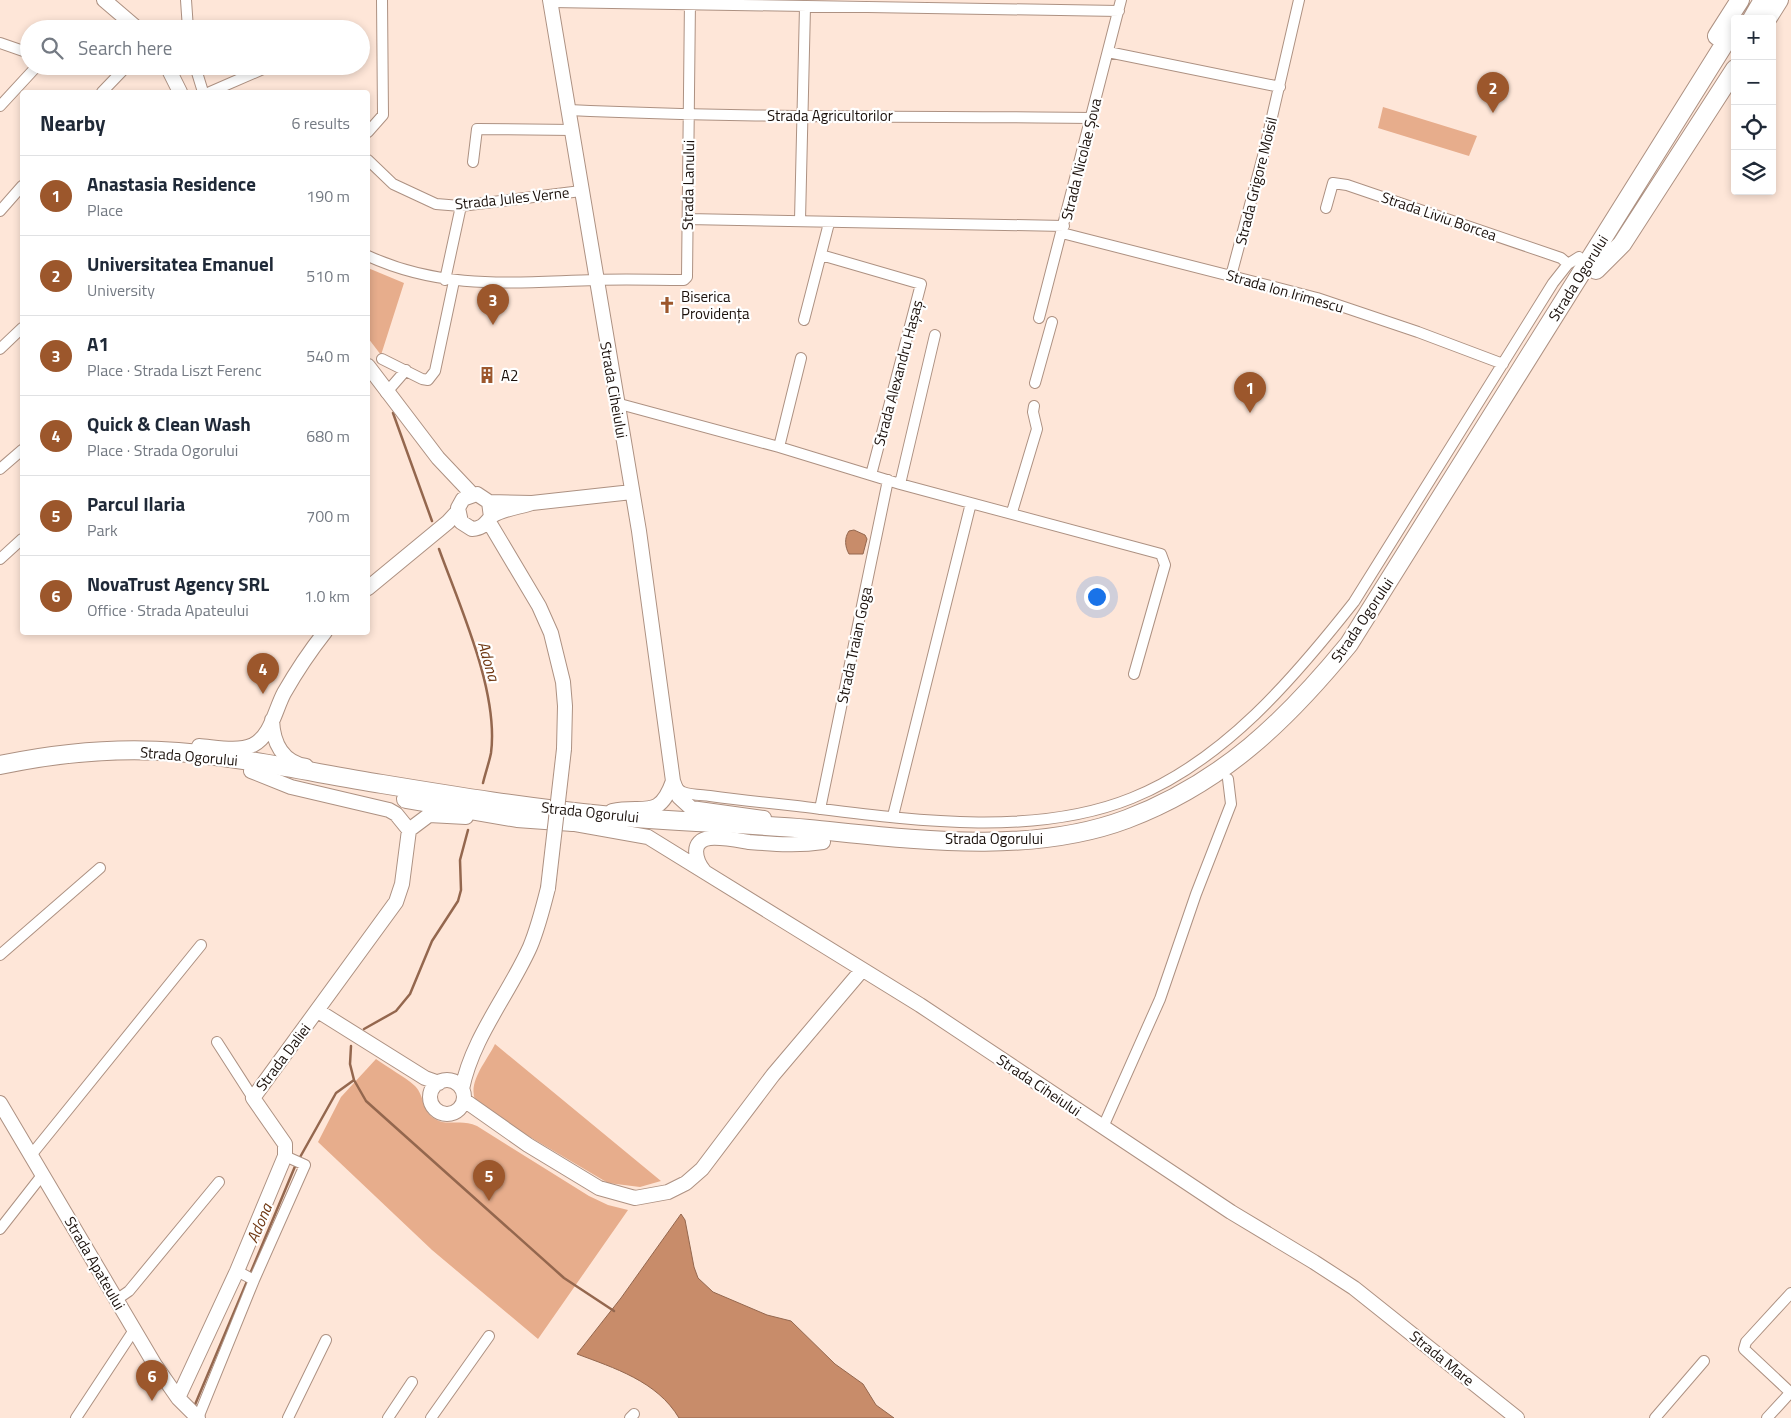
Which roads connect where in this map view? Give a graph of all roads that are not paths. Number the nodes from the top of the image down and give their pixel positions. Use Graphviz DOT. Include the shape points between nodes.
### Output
graph roads {
  1 [pos="104,0"];
  2 [pos="186,0"];
  3 [pos="382,0"];
  4 [pos="1121,0"];
  5 [pos="1299,0"];
  6 [pos="1740,0"];
  7 [pos="1752,0"];
  8 [pos="1763,0"];
  9 [pos="1780,0"];
  10 [pos="550,1"];
  11 [pos="690,2"];
  12 [pos="805,7"];
  13 [pos="1119,11"];
  14 [pos="1743,15"];
  15 [pos="1754,15"];
  16 [pos="1770,15"];
  17 [pos="127,20"];
  18 [pos="187,20"];
  19 [pos="1731,34"];
  20 [pos="0,43"];
  21 [pos="20,50"];
  22 [pos="1108,52"];
  23 [pos="1731,53"];
  24 [pos="29,75"];
  25 [pos="118,75"];
  26 [pos="172,75"];
  27 [pos="198,75"];
  28 [pos="249,75"];
  29 [pos="1731,75"];
  30 [pos="1280,86"];
  31 [pos="104,90"];
  32 [pos="179,90"];
  33 [pos="202,90"];
  34 [pos="215,90"];
  35 [pos="0,106"];
  36 [pos="569,110"];
  37 [pos="1688,112"];
  38 [pos="801,114"];
  39 [pos="689,116"];
  40 [pos="1092,118"];
  41 [pos="370,130"];
  42 [pos="573,130"];
  43 [pos="370,162"];
  44 [pos="473,162"];
  45 [pos="20,188"];
  46 [pos="581,191"];
  47 [pos="461,206"];
  48 [pos="1326,208"];
  49 [pos="0,211"];
  50 [pos="687,218"];
  51 [pos="800,220"];
  52 [pos="829,223"];
  53 [pos="1063,229"];
  54 [pos="821,255"];
  55 [pos="370,257"];
  56 [pos="1574,261"];
  57 [pos="1596,270"];
  58 [pos="1231,276"];
  59 [pos="595,280"];
  60 [pos="449,281"];
  61 [pos="1039,318"];
  62 [pos="804,320"];
  63 [pos="1052,322"];
  64 [pos="1549,326"];
  65 [pos="20,330"];
  66 [pos="935,336"];
  67 [pos="0,349"];
  68 [pos="382,358"];
  69 [pos="801,358"];
  70 [pos="1503,364"];
  71 [pos="370,369"];
  72 [pos="406,370"];
  73 [pos="1036,383"];
  74 [pos="386,393"];
  75 [pos="616,403"];
  76 [pos="1034,406"];
  77 [pos="779,447"];
  78 [pos="20,452"];
  79 [pos="438,458"];
  80 [pos="0,469"];
  81 [pos="871,475"];
  82 [pos="888,480"];
  83 [pos="900,484"];
  84 [pos="632,492"];
  85 [pos="472,494"];
  86 [pos="489,502"];
  87 [pos="532,503"];
  88 [pos="971,503"];
  89 [pos="458,509"];
  90 [pos="1012,512"];
  91 [pos="490,519"];
  92 [pos="469,528"];
  93 [pos="20,541"];
  94 [pos="413,551"];
  95 [pos="0,559"];
  96 [pos="512,562"];
  97 [pos="370,586"];
  98 [pos="323,635"];
  99 [pos="1134,674"];
  100 [pos="272,719"];
  101 [pos="152,751"];
  102 [pos="0,765"];
  103 [pos="251,771"];
  104 [pos="0,776"];
  105 [pos="1228,779"];
  106 [pos="673,781"];
  107 [pos="383,784"];
  108 [pos="820,809"];
  109 [pos="601,815"];
  110 [pos="893,816"];
  111 [pos="517,818"];
  112 [pos="564,822"];
  113 [pos="810,829"];
  114 [pos="409,830"];
  115 [pos="824,842"];
  116 [pos="100,868"];
  117 [pos="708,875"];
  118 [pos="201,945"];
  119 [pos="0,955"];
  120 [pos="862,970"];
  121 [pos="318,1012"];
  122 [pos="491,1018"];
  123 [pos="218,1042"];
  124 [pos="381,1052"];
  125 [pos="444,1082"];
  126 [pos="463,1095"];
  127 [pos="430,1097"];
  128 [pos="253,1098"];
  129 [pos="0,1103"];
  130 [pos="454,1113"];
  131 [pos="1103,1127"];
  132 [pos="528,1145"];
  133 [pos="32,1154"];
  134 [pos="285,1156"];
  135 [pos="43,1174"];
  136 [pos="219,1182"];
  137 [pos="0,1229"];
  138 [pos="237,1271"];
  139 [pos="254,1280"];
  140 [pos="1791,1292"];
  141 [pos="1368,1298"];
  142 [pos="116,1300"];
  143 [pos="134,1330"];
  144 [pos="489,1336"];
  145 [pos="326,1340"];
  146 [pos="1704,1361"];
  147 [pos="412,1382"];
  148 [pos="1790,1393"];
  149 [pos="181,1401"];
  150 [pos="76,1418"];
  151 [pos="178,1418"];
  152 [pos="198,1418"];
  153 [pos="288,1418"];
  154 [pos="388,1418"];
  155 [pos="431,1418"];
  156 [pos="1517,1418"];
  157 [pos="1655,1418"];
  158 [pos="1767,1418"];
  1 -- 17 [label="street"];
  2 -- 18 [label="street"];
  3 -- 41 [label="street" via="383,115"];
  4 -- 13 [label="street, Strada Nicolae Șova"];
  5 -- 30 [label="street, Strada Grigore Moisil"];
  6 -- 56 [label="highway"];
  7 -- 14 [label="highway"];
  8 -- 15 [label="highway"];
  9 -- 16 [label="highway"];
  10 -- 11 [label="street"];
  10 -- 36 [label="street, Strada Ciheiului"];
  11 -- 12 [label="street"];
  11 -- 39 [label="street, Strada Lanului"];
  12 -- 13 [label="street"];
  12 -- 38 [label="street"];
  13 -- 22 [label="street, Strada Nicolae Șova"];
  19 -- 37 [label="highway, Strada Ogorului"];
  20 -- 21 [label="street"];
  22 -- 30 [label="street"];
  22 -- 40 [label="street, Strada Nicolae Șova"];
  23 -- 37 [label="highway, Strada Ogorului"];
  24 -- 35 [label="street"];
  25 -- 31 [label="street"];
  26 -- 32 [label="street"];
  27 -- 33 [label="street"];
  28 -- 34 [label="street"];
  29 -- 57 [label="highway" via="1622,244"];
  30 -- 58 [label="street, Strada Grigore Moisil"];
  36 -- 39 [label="street, Strada Agricultorilor"];
  36 -- 42 [label="street, Strada Ciheiului"];
  37 -- 57 [label="highway, Strada Ogorului"];
  37 -- 64 [label="highway, Strada Ogorului"];
  38 -- 39 [label="street, Strada Agricultorilor"];
  38 -- 40 [label="street, Strada Agricultorilor"];
  38 -- 51 [label="street"];
  39 -- 50 [label="street, Strada Lanului"];
  40 -- 53 [label="street, Strada Nicolae Șova"];
  42 -- 44 [label="street" via="477,129"];
  42 -- 46 [label="street, Strada Ciheiului"];
  43 -- 47 [label="street, Strada Jules Verne" via="393,184 436,204"];
  45 -- 49 [label="street"];
  46 -- 47 [label="street, Strada Jules Verne"];
  46 -- 59 [label="street, Strada Ciheiului"];
  47 -- 60 [label="street"];
  48 -- 56 [label="street, Strada Liviu Borcea" via="1333,183 1347,185"];
  50 -- 51 [label="street"];
  50 -- 59 [label="street, Strada Lanului" via="687,277 684,280"];
  51 -- 52 [label="street"];
  52 -- 53 [label="street"];
  52 -- 54 [label="street"];
  53 -- 58 [label="street, Strada Ion Irimescu"];
  53 -- 61 [label="street, Strada Nicolae Șova"];
  54 -- 62 [label="street"];
  54 -- 81 [label="street, Strada Alexandru Hașaș" via="921,284"];
  55 -- 60 [label="street" via="402,270"];
  56 -- 64 [label="highway"];
  56 -- 70 [label="street" via="1553,283"];
  57 -- 105 [label="highway, Strada Ogorului" via="1355,650 1305,712 1263,752"];
  58 -- 70 [label="street, Strada Ion Irimescu" via="1317,298"];
  59 -- 60 [label="street" via="531,283"];
  59 -- 75 [label="street, Strada Ciheiului"];
  60 -- 72 [label="street" via="436,371 428,380"];
  63 -- 73 [label="street"];
  64 -- 113 [label="highway, Strada Ogorului" via="1349,644 1314,688 1273,728 1224,768 1194,788 1128,818 1070,835 1009,841 880,836"];
  65 -- 67 [label="street"];
  66 -- 83 [label="street"];
  68 -- 72 [label="street"];
  69 -- 77 [label="street"];
  70 -- 110 [label="street" via="1354,602 1268,702 1188,769 1130,799 1088,812 996,822"];
  71 -- 74 [label="street"];
  72 -- 74 [label="street"];
  74 -- 79 [label="street"];
  75 -- 77 [label="street"];
  75 -- 84 [label="street, Strada Ciheiului"];
  76 -- 90 [label="street" via="1032,412 1037,429"];
  77 -- 81 [label="street"];
  78 -- 80 [label="street"];
  79 -- 85 [label="street"];
  79 -- 89 [label="street"];
  81 -- 82 [label="street"];
  82 -- 83 [label="street"];
  82 -- 108 [label="street, Strada Traian Goga"];
  83 -- 88 [label="street"];
  84 -- 87 [label="street"];
  84 -- 106 [label="street, Strada Ciheiului"];
  85 -- 86 [label="street"];
  85 -- 89 [label="street" via="463,499"];
  86 -- 87 [label="street"];
  86 -- 91 [label="street"];
  87 -- 91 [label="street"];
  88 -- 90 [label="street"];
  88 -- 110 [label="street"];
  89 -- 92 [label="street" via="461,522"];
  89 -- 94 [label="street" via="448,522"];
  90 -- 99 [label="street" via="1161,554 1166,565"];
  91 -- 92 [label="street" via="479,528"];
  91 -- 96 [label="street"];
  92 -- 94 [label="street" via="446,533"];
  92 -- 96 [label="street" via="483,535"];
  93 -- 95 [label="street"];
  94 -- 97 [label="street"];
  96 -- 122 [label="street, bridge" via="539,606 558,656 565,706 564,749 548,888 530,947"];
  98 -- 100 [label="street" via="283,694"];
  100 -- 101 [label="street" via="264,736 246,747 177,746"];
  100 -- 107 [label="street" via="275,740 289,759 301,765"];
  101 -- 102 [label="highway, Strada Ogorului" via="54,756"];
  101 -- 107 [label="highway, Strada Ogorului" via="234,758"];
  103 -- 104 [label="highway, Strada Ogorului" via="178,762 87,763"];
  103 -- 111 [label="highway, Strada Ogorului"];
  103 -- 114 [label="street" via="291,787 389,810"];
  105 -- 115 [label="highway, Strada Ogorului" via="1156,818 1094,840 1058,846 979,851"];
  105 -- 131 [label="street" via="1231,804 1160,1000"];
  106 -- 108 [label="street" via="684,792"];
  106 -- 109 [label="street" via="666,798 656,807 619,809"];
  106 -- 113 [label="street, Strada Ciheiului" via="679,796 691,808 776,820"];
  107 -- 109 [label="highway, Strada Ogorului"];
  108 -- 110 [label="street"];
  109 -- 113 [label="highway, Strada Ogorului"];
  111 -- 112 [label="highway, Strada Ogorului"];
  111 -- 114 [label="street" via="434,814"];
  112 -- 115 [label="highway, Strada Ogorului"];
  112 -- 117 [label="street, Strada Ciheiului" via="648,837"];
  114 -- 121 [label="street, Strada Daliei" via="402,884 396,902"];
  115 -- 117 [label="street, Strada Ciheiului" via="780,845 710,838 695,850 699,864"];
  116 -- 119 [label="street"];
  117 -- 120 [label="street, Strada Ciheiului"];
  118 -- 133 [label="street"];
  120 -- 131 [label="street, Strada Ciheiului"];
  120 -- 132 [label="street" via="785,1061 702,1169 686,1183 652,1196 618,1195 599,1188"];
  121 -- 124 [label="street"];
  121 -- 128 [label="street, Strada Daliei"];
  122 -- 125 [label="street"];
  122 -- 126 [label="street" via="465,1076"];
  123 -- 128 [label="street"];
  124 -- 125 [label="street" via="425,1078"];
  124 -- 127 [label="street" via="421,1084"];
  125 -- 126 [label="street" via="454,1082"];
  125 -- 127 [label="street" via="434,1086"];
  126 -- 130 [label="street" via="459,1110"];
  126 -- 132 [label="street"];
  127 -- 130 [label="street" via="438,1112"];
  128 -- 134 [label="street, Strada Daliei" via="285,1144"];
  129 -- 133 [label="street, Strada Apateului"];
  130 -- 132 [label="street" via="468,1115"];
  131 -- 141 [label="street, Strada Ciheiului"];
  133 -- 135 [label="street, Strada Apateului"];
  134 -- 138 [label="street"];
  134 -- 139 [label="street" via="305,1165"];
  135 -- 137 [label="street"];
  135 -- 142 [label="street, Strada Apateului"];
  136 -- 142 [label="street" via="129,1291"];
  138 -- 139 [label="street"];
  138 -- 149 [label="street"];
  139 -- 152 [label="street"];
  140 -- 148 [label="street" via="1746,1342 1744,1349"];
  141 -- 156 [label="street, Strada Mare"];
  142 -- 143 [label="street, Strada Apateului"];
  143 -- 149 [label="street, Strada Apateului"];
  143 -- 150 [label="street"];
  144 -- 155 [label="street"];
  145 -- 153 [label="street"];
  146 -- 157 [label="street"];
  147 -- 154 [label="street"];
  148 -- 158 [label="street"];
  149 -- 151 [label="street"];
  149 -- 152 [label="street, Strada Apateului"];
}
